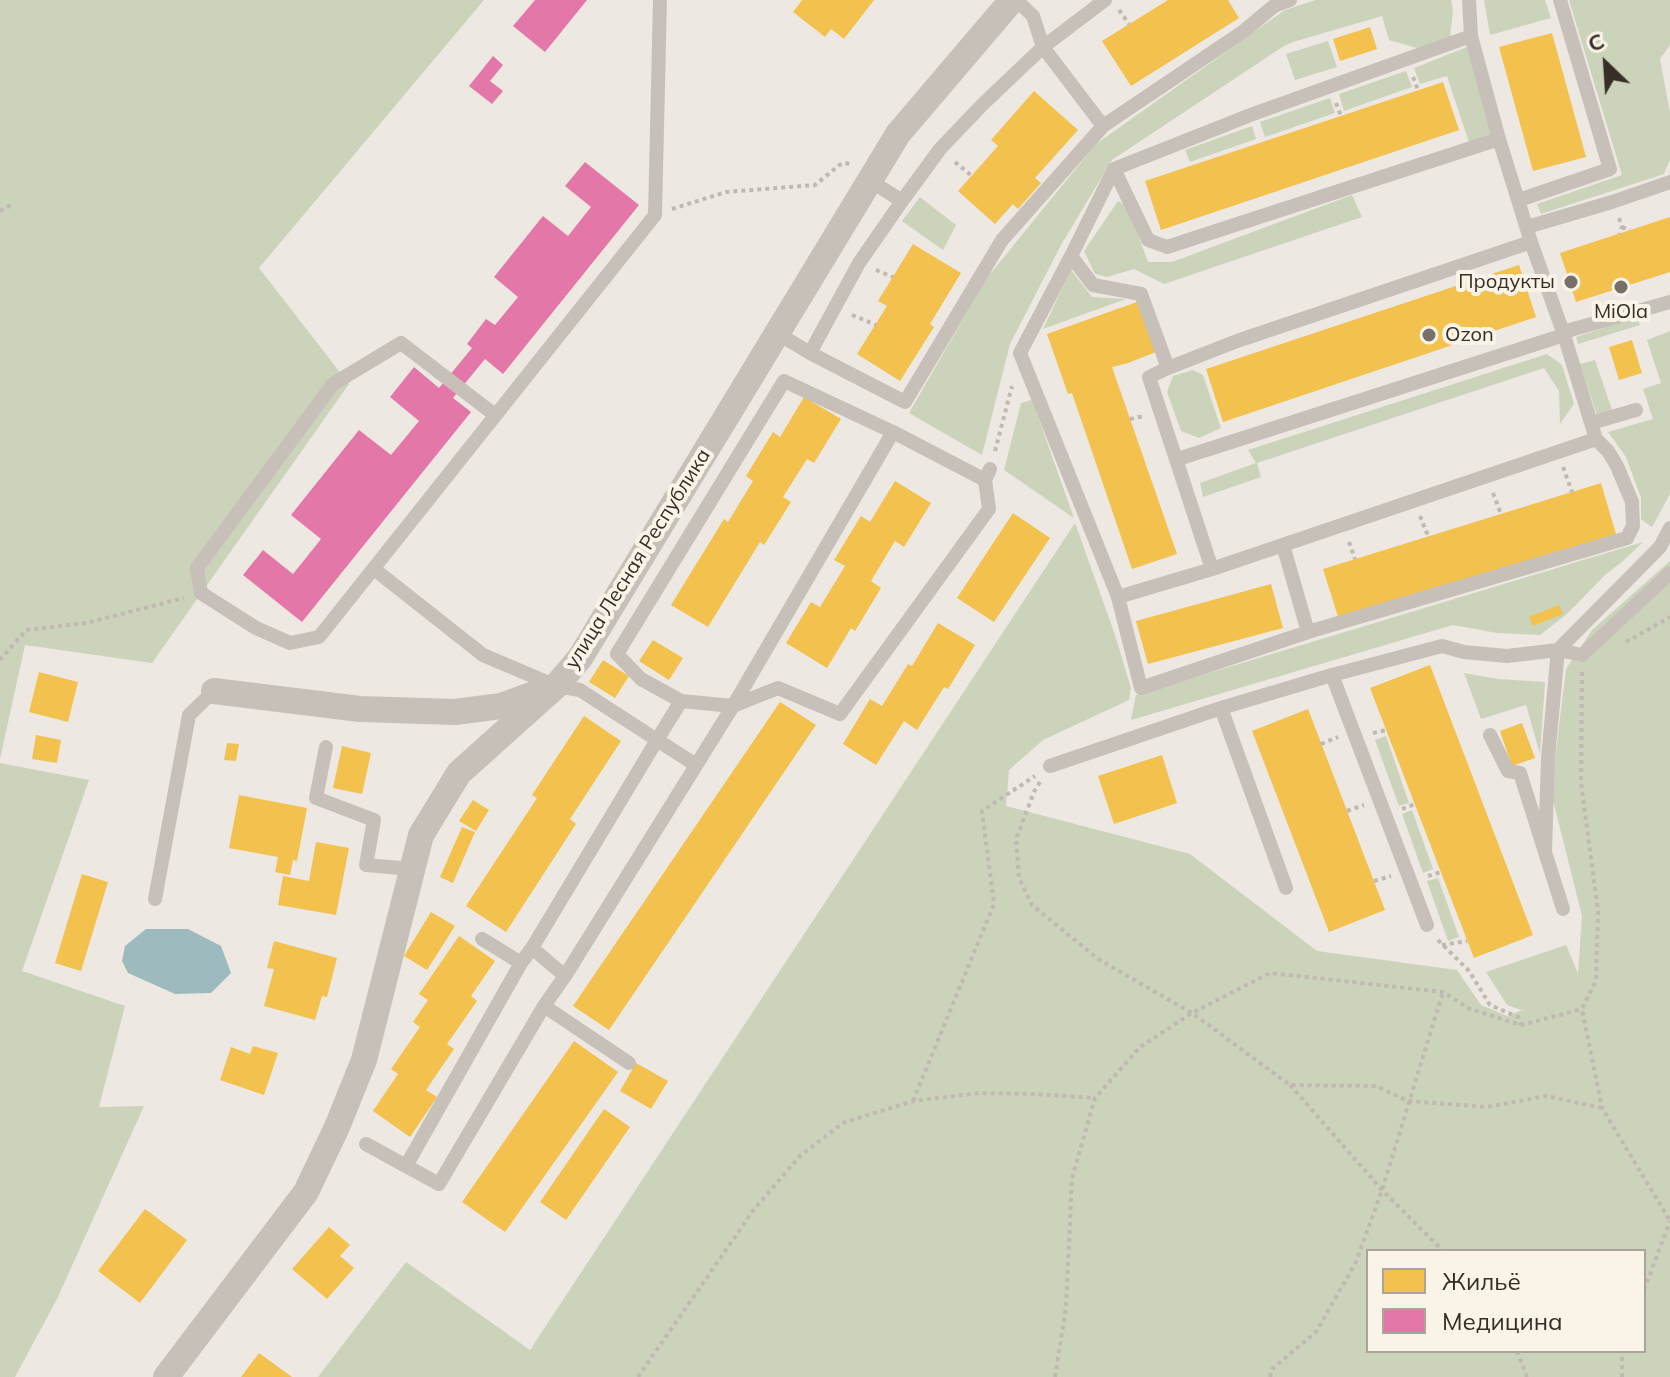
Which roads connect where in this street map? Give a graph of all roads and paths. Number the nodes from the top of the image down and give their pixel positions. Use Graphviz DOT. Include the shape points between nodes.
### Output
graph roads {
  1 [pos="660,0"];
  2 [pos="1014,0"];
  3 [pos="1105,0"];
  4 [pos="1290,0"];
  5 [pos="1469,0"];
  6 [pos="1560,0"];
  7 [pos="1471,36"];
  8 [pos="1043,47"];
  9 [pos="1103,126"];
  10 [pos="1499,139"];
  11 [pos="1114,169"];
  12 [pos="869,180"];
  13 [pos="1670,182"];
  14 [pos="815,185"];
  15 [pos="1519,200"];
  16 [pos="902,201"];
  17 [pos="11,205"];
  18 [pos="0,211"];
  19 [pos="655,215"];
  20 [pos="1622,227"];
  21 [pos="1630,230"];
  22 [pos="1529,234"];
  23 [pos="1071,256"];
  24 [pos="1670,302"];
  25 [pos="835,307"];
  26 [pos="876,325"];
  27 [pos="777,333"];
  28 [pos="1564,335"];
  29 [pos="810,353"];
  30 [pos="1020,353"];
  31 [pos="1168,368"];
  32 [pos="1636,410"];
  33 [pos="495,415"];
  34 [pos="1591,423"];
  35 [pos="893,432"];
  36 [pos="1596,439"];
  37 [pos="1178,459"];
  38 [pos="988,474"];
  39 [pos="1670,528"];
  40 [pos="1283,545"];
  41 [pos="374,569"];
  42 [pos="1212,569"];
  43 [pos="1670,573"];
  44 [pos="201,593"];
  45 [pos="1118,597"];
  46 [pos="1308,632"];
  47 [pos="1558,650"];
  48 [pos="1582,655"];
  49 [pos="0,660"];
  50 [pos="1332,675"];
  51 [pos="556,686"];
  52 [pos="214,691"];
  53 [pos="681,701"];
  54 [pos="733,706"];
  55 [pos="1221,708"];
  56 [pos="1490,735"];
  57 [pos="657,740"];
  58 [pos="326,747"];
  59 [pos="696,765"];
  60 [pos="1050,766"];
  61 [pos="1545,851"];
  62 [pos="412,869"];
  63 [pos="1286,888"];
  64 [pos="155,899"];
  65 [pos="1563,909"];
  66 [pos="1427,925"];
  67 [pos="482,939"];
  68 [pos="1467,941"];
  69 [pos="532,948"];
  70 [pos="521,963"];
  71 [pos="565,976"];
  72 [pos="1443,992"];
  73 [pos="544,1006"];
  74 [pos="1582,1009"];
  75 [pos="1192,1013"];
  76 [pos="1521,1025"];
  77 [pos="629,1063"];
  78 [pos="1290,1085"];
  79 [pos="1095,1098"];
  80 [pos="913,1101"];
  81 [pos="1408,1101"];
  82 [pos="1602,1108"];
  83 [pos="366,1144"];
  84 [pos="406,1166"];
  85 [pos="1382,1190"];
  86 [pos="1670,1221"];
  87 [pos="1441,1249"];
  88 [pos="1646,1285"];
  89 [pos="1518,1353"];
  90 [pos="1622,1353"];
  91 [pos="166,1377"];
  92 [pos="638,1377"];
  93 [pos="1055,1377"];
  94 [pos="1270,1377"];
  95 [pos="1527,1377"];
  96 [pos="1622,1377"];
  1 -- 19 [label="lane"];
  2 -- 8 [label="lane" via="1033,16"];
  2 -- 12 [label="street, улица Лесная Республика" via="898,134"];
  3 -- 8 [label="lane"];
  4 -- 9 [label="lane"];
  5 -- 7 [label="lane"];
  6 -- 15 [label="lane" via="1610,169"];
  7 -- 10 [label="lane"];
  7 -- 11 [label="lane"];
  8 -- 9 [label="lane"];
  8 -- 16 [label="lane" via="940,149"];
  9 -- 29 [label="lane" via="1002,240 905,402"];
  10 -- 11 [label="lane" via="1167,247 1148,240"];
  10 -- 15 [label="lane"];
  11 -- 23 [label="lane"];
  12 -- 16 [label="lane"];
  12 -- 27 [label="street, улица Лесная Республика"];
  13 -- 22 [label="lane"];
  14 -- 19 [label="path" via="726,192"];
  15 -- 22 [label="lane"];
  16 -- 25 [label="lane"];
  17 -- 18 [label="path"];
  19 -- 33 [label="lane"];
  20 -- 21 [label="path"];
  22 -- 28 [label="lane"];
  22 -- 31 [label="lane"];
  23 -- 30 [label="lane"];
  23 -- 31 [label="lane" via="1093,285 1141,294"];
  24 -- 28 [label="lane"];
  25 -- 26 [label="path"];
  25 -- 29 [label="lane"];
  27 -- 29 [label="lane"];
  27 -- 51 [label="street, улица Лесная Республика" via="580,658"];
  28 -- 34 [label="lane"];
  28 -- 37 [label="lane"];
  30 -- 38 [label="path"];
  30 -- 45 [label="lane"];
  31 -- 37 [label="lane" via="1149,377"];
  32 -- 34 [label="lane"];
  33 -- 41 [label="lane"];
  33 -- 44 [label="lane" via="401,343 333,384 197,568"];
  34 -- 36 [label="lane"];
  35 -- 38 [label="lane"];
  35 -- 53 [label="lane" via="784,381 617,654 641,679"];
  35 -- 54 [label="lane"];
  36 -- 40 [label="lane"];
  36 -- 46 [label="lane" via="1617,466 1632,502 1633,526 1627,538"];
  37 -- 42 [label="lane"];
  38 -- 54 [label="lane" via="989,509 840,714 778,688"];
  39 -- 47 [label="lane" via="1660,547"];
  40 -- 42 [label="lane"];
  40 -- 46 [label="lane"];
  41 -- 44 [label="lane" via="319,637 290,643"];
  41 -- 51 [label="lane" via="483,655"];
  42 -- 45 [label="lane"];
  43 -- 48 [label="lane"];
  44 -- 49 [label="path" via="86,623 26,630"];
  45 -- 46 [label="lane" via="1141,688"];
  47 -- 48 [label="lane"];
  47 -- 50 [label="lane" via="1507,656 1442,646"];
  47 -- 61 [label="lane"];
  48 -- 74 [label="path" via="1581,782 1598,911 1596,980"];
  50 -- 55 [label="lane"];
  50 -- 66 [label="lane"];
  51 -- 52 [label="street" via="501,706 455,712 360,709"];
  51 -- 57 [label="lane" via="580,690"];
  51 -- 62 [label="street, улица Лесная Республика" via="459,773 421,835"];
  52 -- 64 [label="lane" via="189,715"];
  53 -- 54 [label="lane"];
  53 -- 57 [label="lane"];
  54 -- 59 [label="lane"];
  55 -- 60 [label="lane"];
  55 -- 63 [label="lane"];
  56 -- 61 [label="lane" via="1508,771 1520,773"];
  57 -- 59 [label="lane"];
  57 -- 69 [label="lane"];
  58 -- 62 [label="lane" via="316,798 374,820 366,865"];
  59 -- 71 [label="lane"];
  60 -- 75 [label="path" via="1016,839 1019,878 1032,905 1098,959"];
  60 -- 80 [label="path" via="982,811 994,904"];
  61 -- 65 [label="lane"];
  62 -- 91 [label="street, улица Лесная Республика" via="364,1060 306,1192"];
  67 -- 70 [label="lane"];
  68 -- 76 [label="path" via="1442,945 1469,971 1490,1005 1518,1017"];
  69 -- 70 [label="lane"];
  69 -- 71 [label="lane"];
  70 -- 84 [label="lane"];
  71 -- 73 [label="lane"];
  72 -- 75 [label="path" via="1270,973"];
  72 -- 76 [label="path" via="1470,1009"];
  72 -- 81 [label="path"];
  73 -- 77 [label="lane"];
  73 -- 84 [label="lane" via="439,1184"];
  74 -- 76 [label="path"];
  74 -- 82 [label="path"];
  75 -- 78 [label="path"];
  75 -- 79 [label="path" via="1140,1047"];
  78 -- 81 [label="path" via="1376,1086"];
  78 -- 85 [label="path"];
  79 -- 80 [label="path" via="979,1093"];
  79 -- 93 [label="path" via="1072,1178 1066,1307"];
  80 -- 92 [label="path" via="843,1123 801,1155 755,1208"];
  81 -- 82 [label="path" via="1487,1107 1546,1096"];
  81 -- 85 [label="path"];
  82 -- 86 [label="path"];
  83 -- 84 [label="lane"];
  85 -- 87 [label="path"];
  85 -- 94 [label="path" via="1356,1262 1316,1332 1272,1369"];
  86 -- 88 [label="path"];
  89 -- 95 [label="path"];
  90 -- 96 [label="path"];
}
